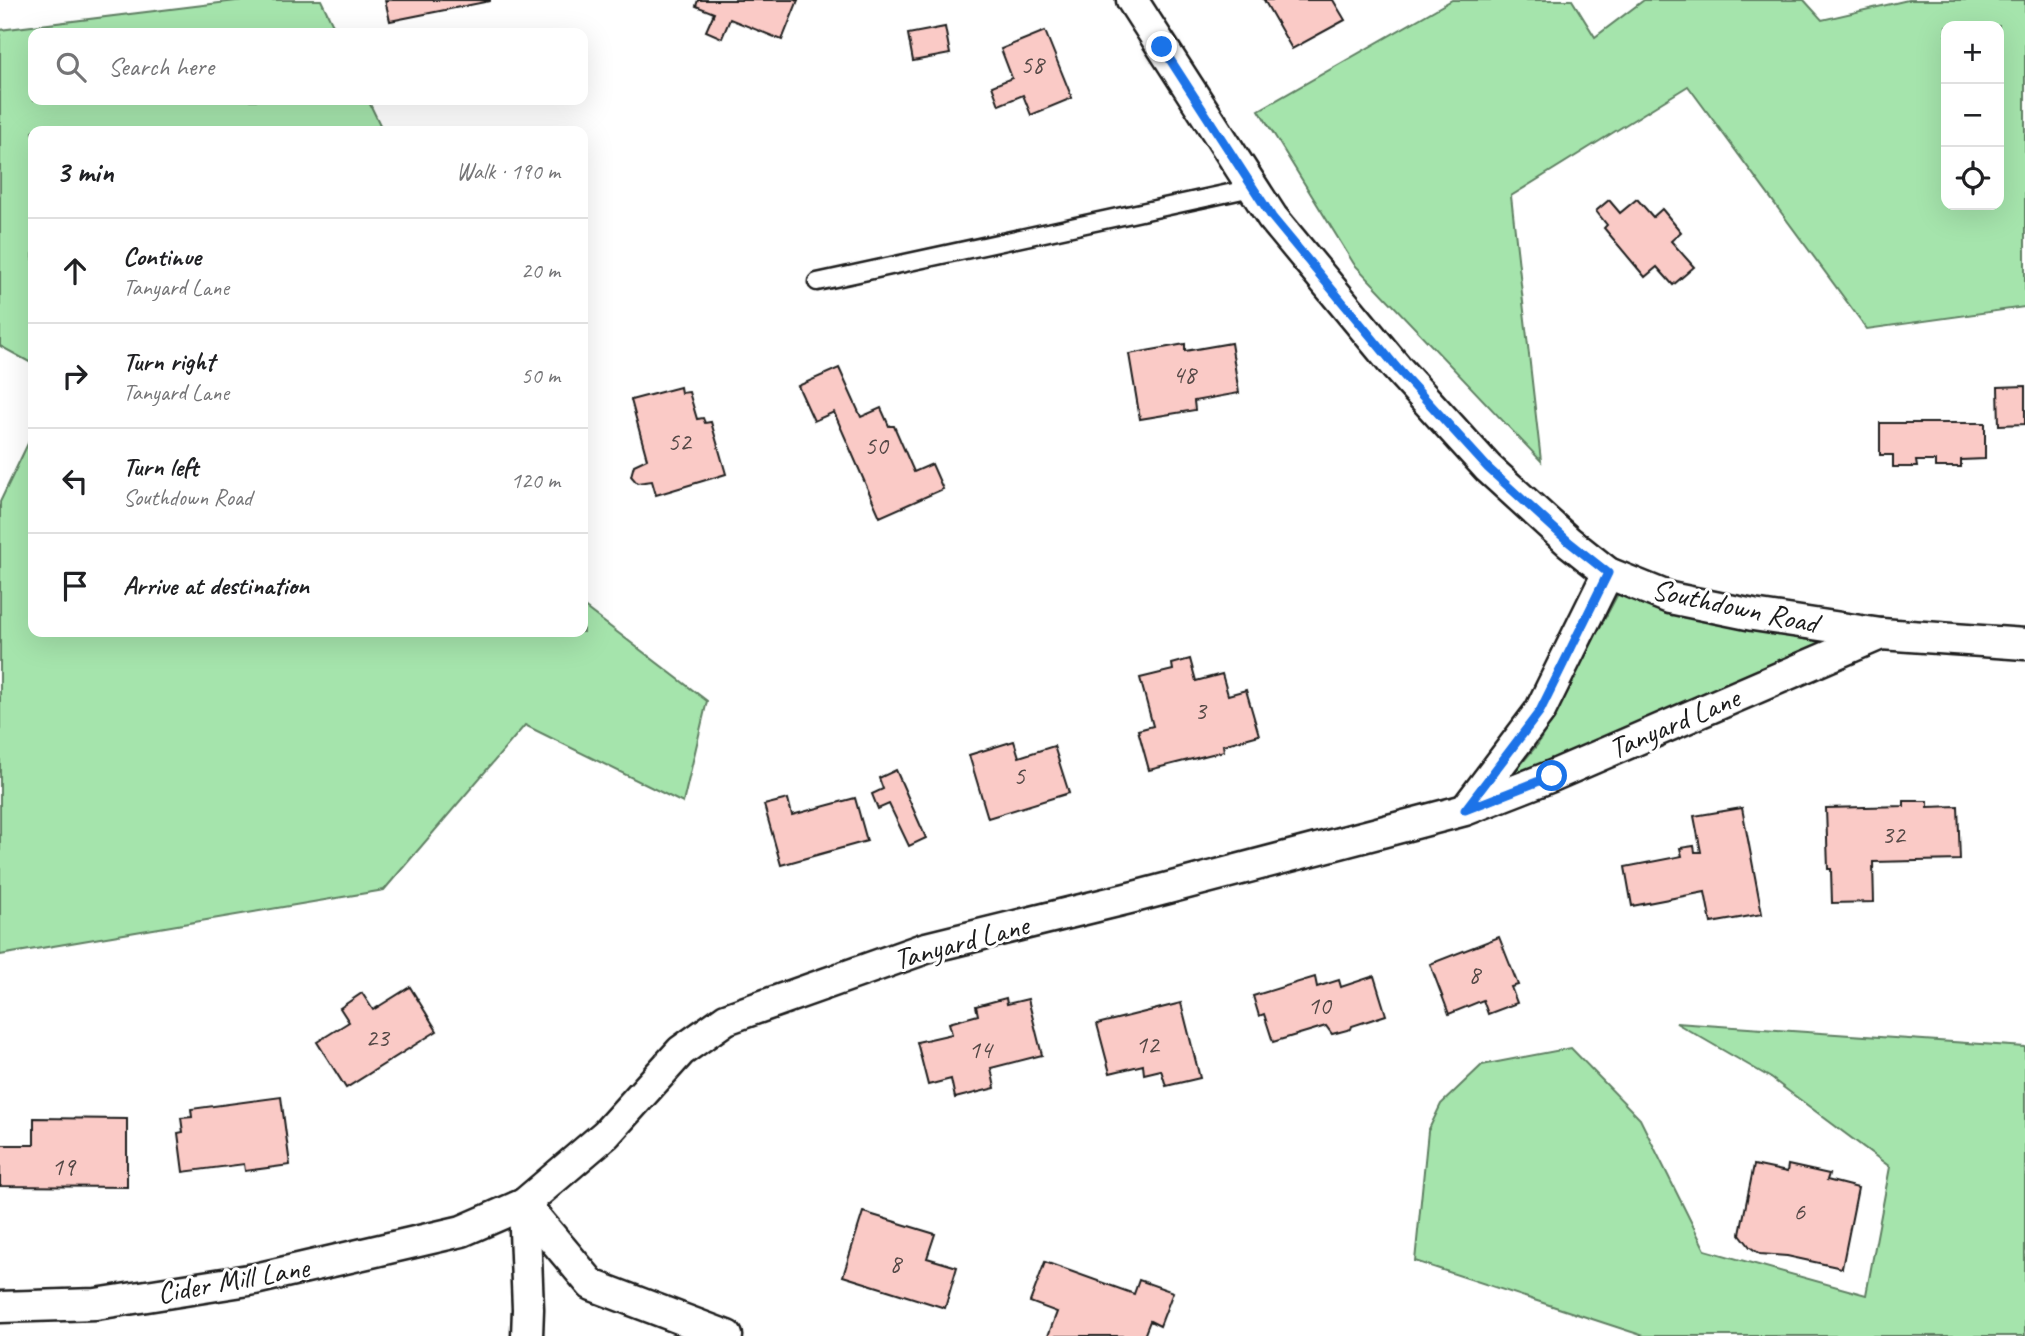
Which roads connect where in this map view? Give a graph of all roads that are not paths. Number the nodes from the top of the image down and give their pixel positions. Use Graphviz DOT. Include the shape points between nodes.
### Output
graph roads {
  1 [pos="1132,0"];
  2 [pos="1252,188"];
  3 [pos="817,282"];
  4 [pos="1608,573"];
  5 [pos="1881,634"];
  6 [pos="2025,644"];
  7 [pos="1465,810"];
  8 [pos="524,1204"];
  9 [pos="462,1231"];
  10 [pos="0,1307"];
  11 [pos="527,1336"];
  12 [pos="727,1336"];
  1 -- 2 [label="street, Southdown Road"];
  2 -- 3 [label="lane"];
  2 -- 4 [label="street, Southdown Road" via="1397,368 1488,468"];
  4 -- 5 [label="street, Southdown Road" via="1670,598"];
  4 -- 7 [label="street" via="1540,711"];
  5 -- 6 [label="street, Southdown Road"];
  5 -- 7 [label="street, Tanyard Lane"];
  7 -- 8 [label="street, Tanyard Lane" via="926,948 726,1019 681,1051 606,1134"];
  8 -- 9 [label="street, Tanyard Lane"];
  8 -- 11 [label="street"];
  8 -- 12 [label="street" via="593,1285"];
  9 -- 10 [label="street, Cider Mill Lane" via="256,1279 96,1304"];
}
